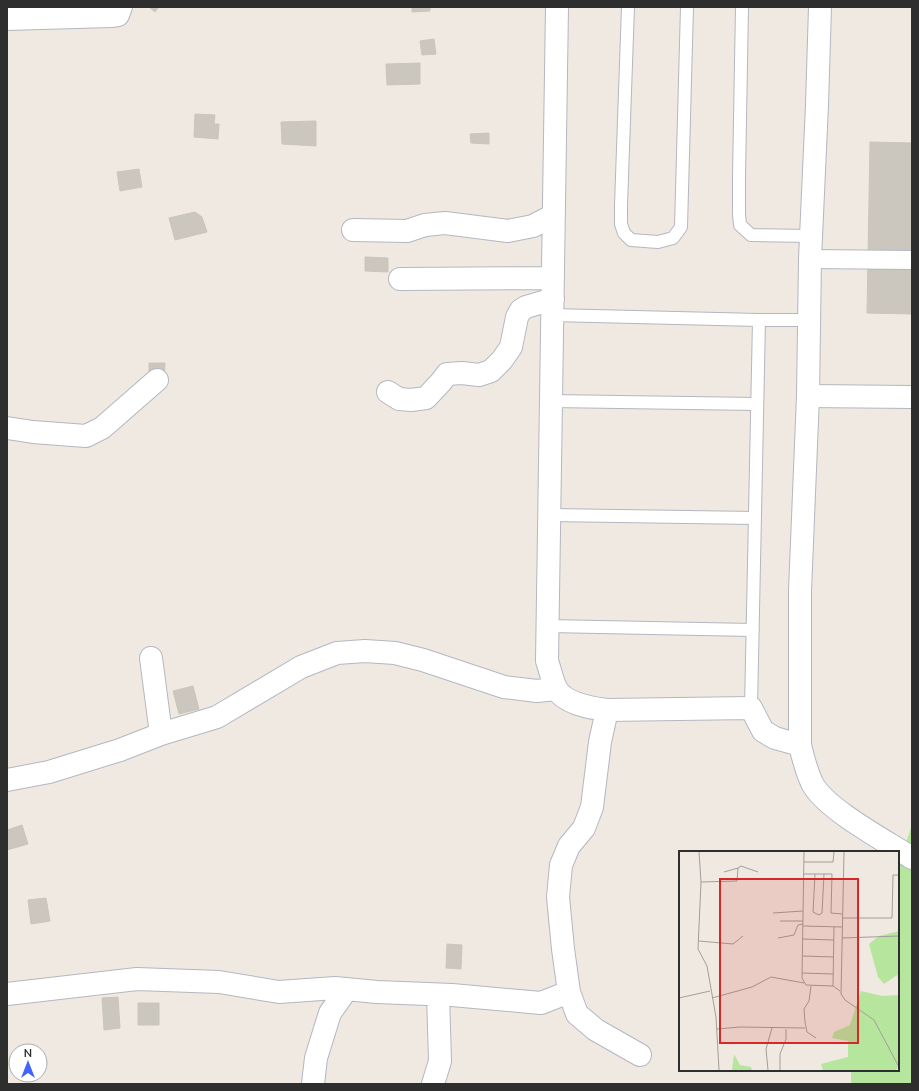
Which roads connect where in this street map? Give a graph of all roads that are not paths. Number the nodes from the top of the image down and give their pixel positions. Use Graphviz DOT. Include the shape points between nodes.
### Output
graph roads {
  1 [pos="121,7"];
  2 [pos="557,7"];
  3 [pos="628,7"];
  4 [pos="687,7"];
  5 [pos="742,7"];
  6 [pos="820,7"];
  7 [pos="7,19"];
  8 [pos="554,215"];
  9 [pos="354,230"];
  10 [pos="811,236"];
  11 [pos="810,259"];
  12 [pos="912,260"];
  13 [pos="400,279"];
  14 [pos="553,297"];
  15 [pos="759,320"];
  16 [pos="809,320"];
  17 [pos="157,380"];
  18 [pos="388,392"];
  19 [pos="808,396"];
  20 [pos="912,397"];
  21 [pos="551,401"];
  22 [pos="757,404"];
  23 [pos="7,428"];
  24 [pos="550,515"];
  25 [pos="755,518"];
  26 [pos="548,626"];
  27 [pos="753,630"];
  28 [pos="151,658"];
  29 [pos="556,690"];
  30 [pos="751,708"];
  31 [pos="607,710"];
  32 [pos="162,734"];
  33 [pos="800,745"];
  34 [pos="7,780"];
  35 [pos="912,858"];
  36 [pos="347,989"];
  37 [pos="568,992"];
  38 [pos="7,994"];
  39 [pos="438,995"];
  40 [pos="640,1055"];
  41 [pos="313,1084"];
  42 [pos="433,1084"];
  1 -- 7 [label="street" via="118,15 111,16"];
  2 -- 8 [label="street"];
  3 -- 4 [label="lane" via="621,224 624,233 631,240 658,242 673,238 681,227"];
  5 -- 10 [label="lane" via="740,225 751,235"];
  6 -- 10 [label="street"];
  8 -- 9 [label="street" via="533,226 508,232 445,223 407,230"];
  8 -- 14 [label="street"];
  10 -- 11 [label="street"];
  11 -- 12 [label="street"];
  11 -- 16 [label="street"];
  13 -- 14 [label="street"];
  14 -- 15 [label="lane"];
  14 -- 18 [label="street" via="521,310 511,347 491,371 479,376 447,374 426,398 399,399"];
  14 -- 21 [label="street"];
  15 -- 16 [label="lane"];
  15 -- 22 [label="lane"];
  16 -- 19 [label="street"];
  17 -- 23 [label="street" via="102,428 86,436"];
  19 -- 20 [label="street"];
  19 -- 33 [label="street" via="800,591"];
  21 -- 22 [label="lane"];
  21 -- 24 [label="street"];
  22 -- 25 [label="lane"];
  24 -- 25 [label="lane"];
  24 -- 26 [label="street"];
  25 -- 27 [label="lane"];
  26 -- 27 [label="lane"];
  26 -- 29 [label="street" via="547,660"];
  27 -- 30 [label="lane"];
  28 -- 32 [label="street"];
  29 -- 31 [label="street" via="570,701 590,708"];
  29 -- 32 [label="street" via="537,691 504,687 395,653 337,653 301,667 217,716"];
  30 -- 31 [label="street"];
  30 -- 33 [label="street" via="763,731 775,738"];
  31 -- 37 [label="street" via="600,742 592,807 584,828 569,846 561,865 558,897"];
  32 -- 34 [label="street" via="49,772"];
  33 -- 35 [label="street" via="804,765 813,784 832,805"];
  36 -- 38 [label="street" via="279,992 220,982 137,979"];
  36 -- 39 [label="street"];
  36 -- 41 [label="street" via="330,1013 316,1058"];
  37 -- 39 [label="street" via="541,1002"];
  37 -- 40 [label="street" via="577,1014 596,1030"];
  39 -- 42 [label="street" via="440,1060"];
}
